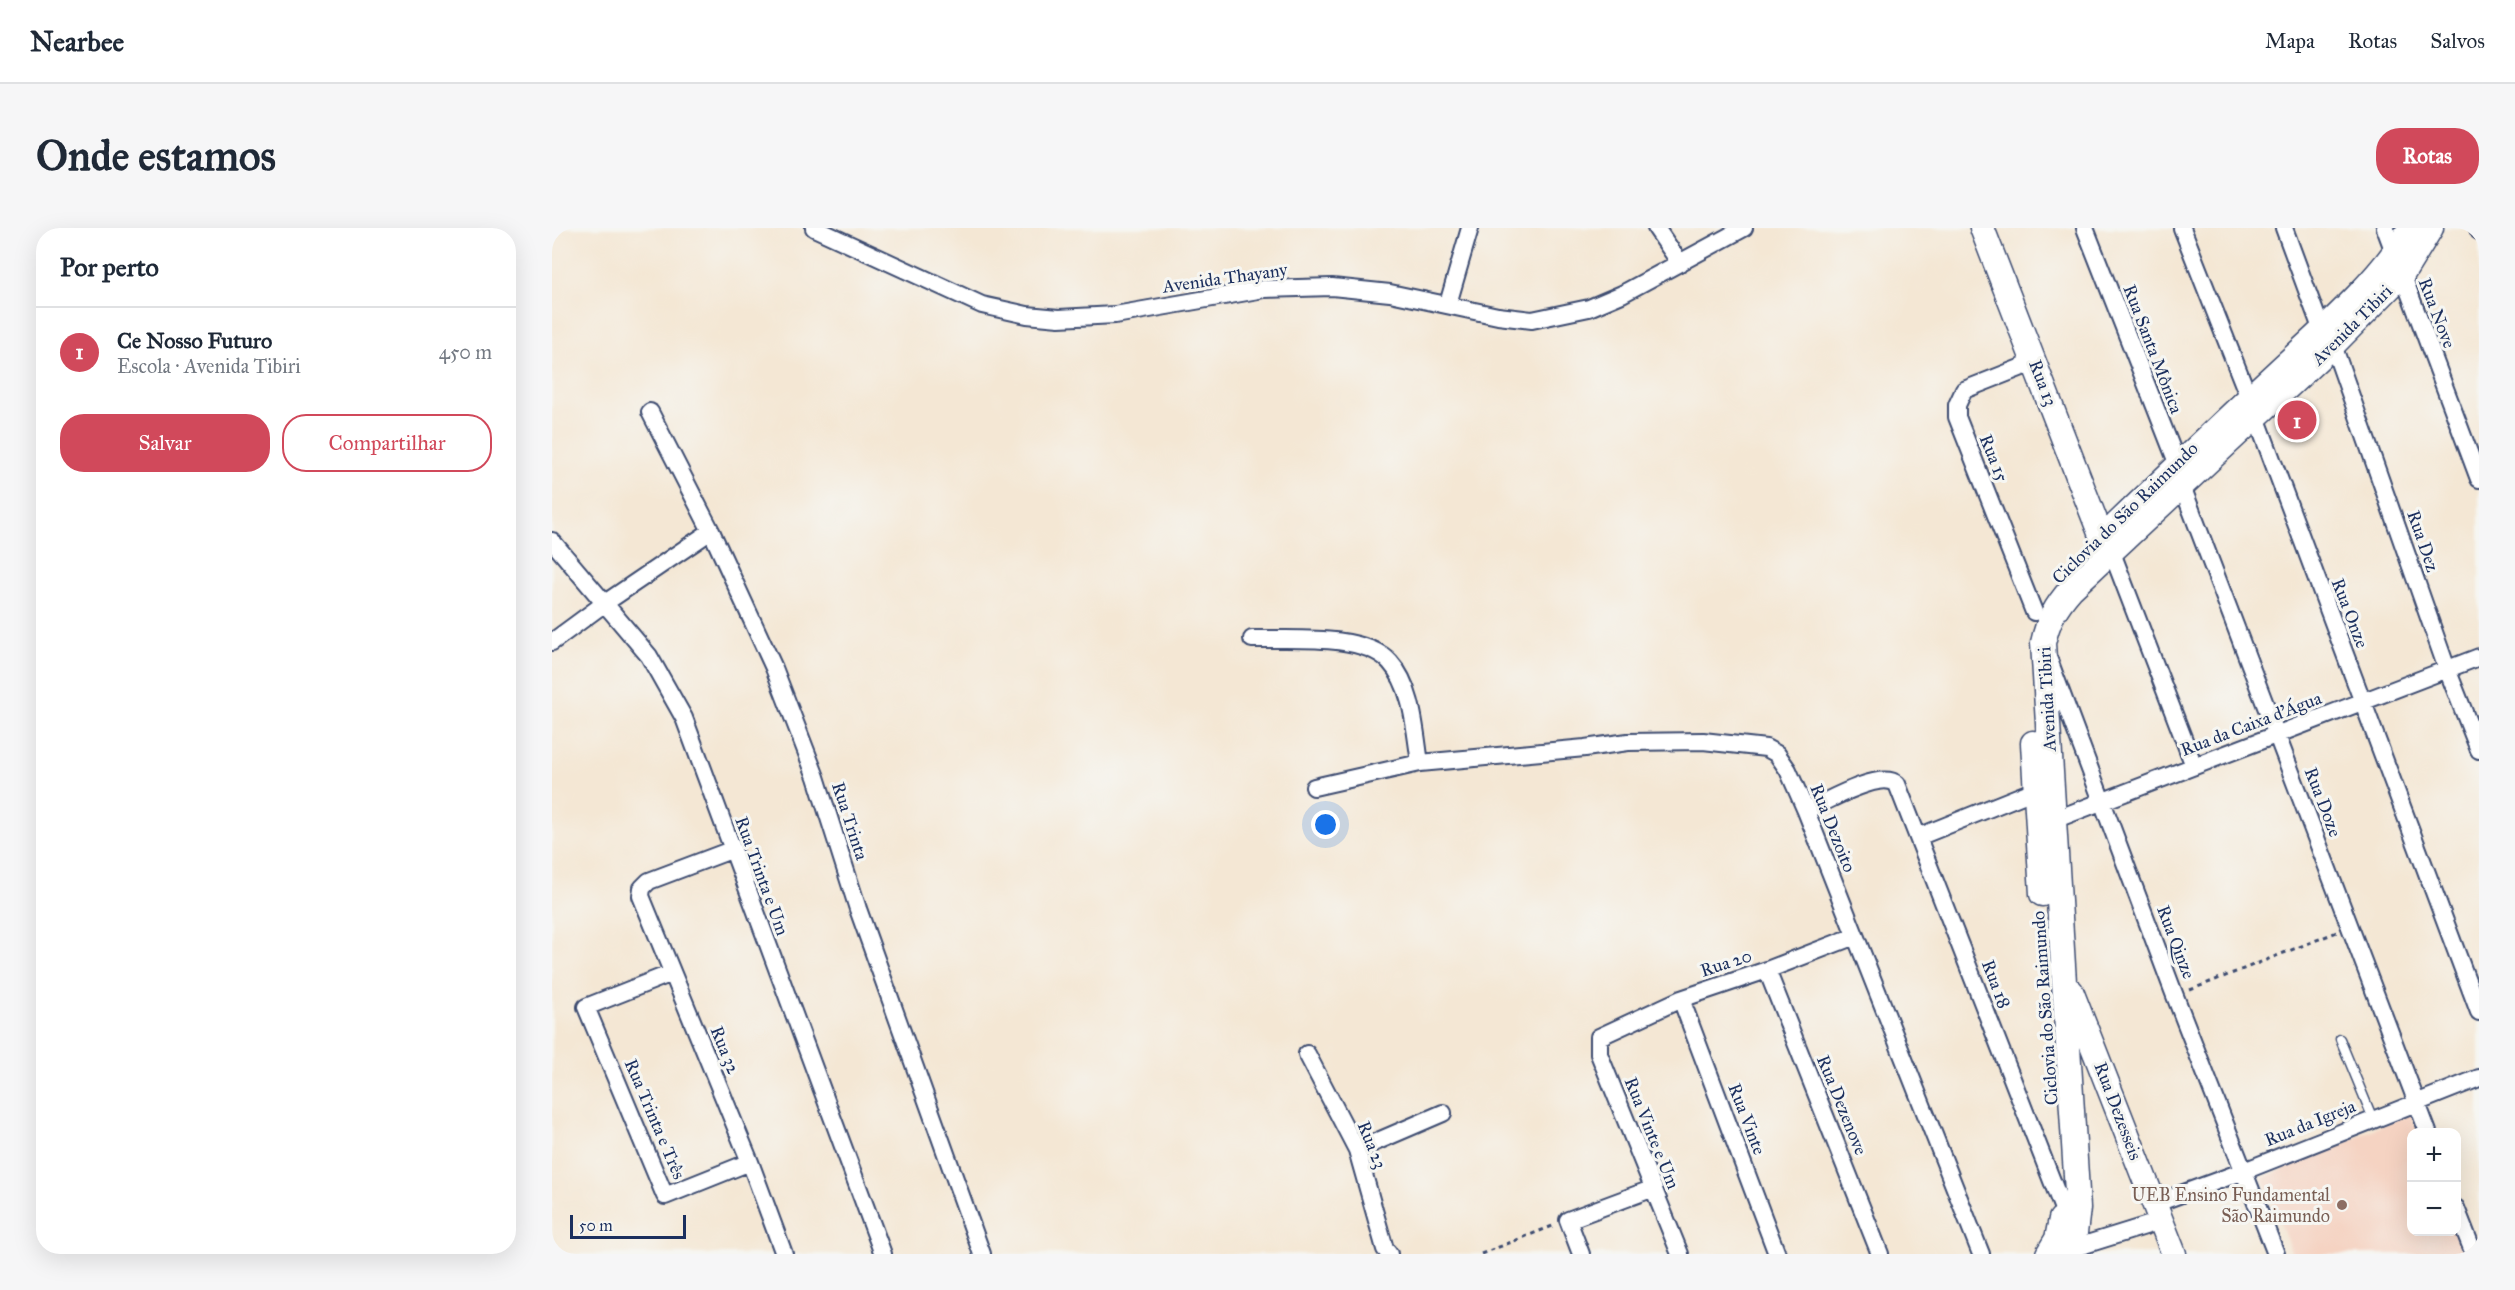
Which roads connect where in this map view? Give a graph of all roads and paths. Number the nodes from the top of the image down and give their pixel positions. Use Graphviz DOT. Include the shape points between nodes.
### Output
graph roads {
  1 [pos="814,228"];
  2 [pos="1470,228"];
  3 [pos="1656,228"];
  4 [pos="1744,228"];
  5 [pos="1982,228"];
  6 [pos="2085,228"];
  7 [pos="2182,228"];
  8 [pos="2284,228"];
  9 [pos="2385,228"];
  10 [pos="2410,228"];
  11 [pos="2431,228"];
  12 [pos="1680,263"];
  13 [pos="2398,264"];
  14 [pos="1448,304"];
  15 [pos="2327,338"];
  16 [pos="2035,362"];
  17 [pos="2252,409"];
  18 [pos="650,412"];
  19 [pos="2180,476"];
  20 [pos="2479,479"];
  21 [pos="711,531"];
  22 [pos="552,541"];
  23 [pos="2107,544"];
  24 [pos="605,603"];
  25 [pos="2034,612"];
  26 [pos="1252,639"];
  27 [pos="552,642"];
  28 [pos="2043,643"];
  29 [pos="2479,657"];
  30 [pos="2448,669"];
  31 [pos="2362,702"];
  32 [pos="2276,735"];
  33 [pos="2479,750"];
  34 [pos="1420,763"];
  35 [pos="2194,766"];
  36 [pos="1314,787"];
  37 [pos="2035,790"];
  38 [pos="2102,802"];
  39 [pos="1806,811"];
  40 [pos="2046,823"];
  41 [pos="1918,837"];
  42 [pos="732,850"];
  43 [pos="2350,927"];
  44 [pos="1855,936"];
  45 [pos="2063,968"];
  46 [pos="1767,970"];
  47 [pos="672,973"];
  48 [pos="2175,996"];
  49 [pos="1681,999"];
  50 [pos="2479,1012"];
  51 [pos="1610,1030"];
  52 [pos="2340,1039"];
  53 [pos="1307,1054"];
  54 [pos="2479,1078"];
  55 [pos="2416,1101"];
  56 [pos="1443,1113"];
  57 [pos="2373,1119"];
  58 [pos="2426,1128"];
  59 [pos="1357,1150"];
  60 [pos="750,1162"];
  61 [pos="2244,1171"];
  62 [pos="1654,1188"];
  63 [pos="2070,1209"];
  64 [pos="2158,1212"];
  65 [pos="2461,1219"];
  66 [pos="1568,1220"];
  67 [pos="2065,1253"];
  68 [pos="784,1254"];
  69 [pos="884,1254"];
  70 [pos="982,1254"];
  71 [pos="1389,1254"];
  72 [pos="1482,1254"];
  73 [pos="1581,1254"];
  74 [pos="1680,1254"];
  75 [pos="1777,1254"];
  76 [pos="1880,1254"];
  77 [pos="1981,1254"];
  78 [pos="2174,1254"];
  79 [pos="2276,1254"];
  80 [pos="2474,1254"];
  1 -- 14 [label="street, Avenida Thayany" via="982,305 1027,315 1115,315 1264,289 1332,287"];
  2 -- 14 [label="street"];
  3 -- 12 [label="street"];
  4 -- 12 [label="street, Avenida Thayany"];
  5 -- 16 [label="main road, Rua 13"];
  6 -- 19 [label="street, Rua Santa Mônica"];
  7 -- 17 [label="street, Rua Onze"];
  8 -- 15 [label="street, Rua Dez"];
  9 -- 13 [label="street, Rua Nove"];
  10 -- 13 [label="main road, Avenida Tibiri"];
  11 -- 13 [label="main road, Avenida Tibiri"];
  12 -- 14 [label="street, Avenida Thayany" via="1589,308 1532,320"];
  13 -- 15 [label="main road, Avenida Tibiri"];
  13 -- 20 [label="street, Rua Nove"];
  15 -- 17 [label="main road, Avenida Tibiri"];
  15 -- 30 [label="street, Rua Dez"];
  16 -- 23 [label="main road, Rua 13"];
  16 -- 25 [label="street, Rua 15" via="1964,390 1957,405 1957,417"];
  17 -- 19 [label="main road, Avenida Tibiri"];
  17 -- 31 [label="street, Rua Onze"];
  18 -- 21 [label="street, Rua Trinta"];
  19 -- 23 [label="main road, Avenida Tibiri"];
  19 -- 32 [label="street, Rua Doze"];
  21 -- 24 [label="street"];
  21 -- 70 [label="street, Rua Trinta" via="774,668 816,777 858,909"];
  22 -- 24 [label="street, Rua Trinta e Um"];
  23 -- 25 [label="main road, Avenida Tibiri" via="2049,590"];
  23 -- 28 [label="main road, Avenida Tibiri" via="2054,609"];
  23 -- 35 [label="street, Rua 13"];
  24 -- 27 [label="street"];
  24 -- 42 [label="street, Rua Trinta e Um" via="665,681 684,718"];
  25 -- 37 [label="main road, Avenida Tibiri" via="2028,650"];
  26 -- 34 [label="street" via="1342,641 1360,644 1384,656 1403,684"];
  28 -- 38 [label="street, Rua Qinze"];
  28 -- 40 [label="main road, Avenida Tibiri"];
  29 -- 30 [label="street, Rua da Caixa d'Água"];
  30 -- 31 [label="street, Rua da Caixa d'Água"];
  30 -- 33 [label="street, Rua Dez"];
  31 -- 32 [label="street, Rua da Caixa d'Água"];
  31 -- 50 [label="street, Rua Onze"];
  32 -- 35 [label="street, Rua da Caixa d'Água"];
  32 -- 43 [label="street, Rua Doze"];
  34 -- 36 [label="street, Rua Dezoito"];
  34 -- 39 [label="street, Rua Dezoito" via="1628,742 1744,745 1777,754"];
  35 -- 38 [label="street, Rua da Caixa d'Água"];
  37 -- 40 [label="main road, Avenida Tibiri"];
  37 -- 41 [label="street"];
  38 -- 40 [label="street, Rua da Caixa d'Água"];
  38 -- 48 [label="street, Rua Qinze"];
  39 -- 41 [label="street, Rua 18" via="1871,782 1887,779 1897,784"];
  39 -- 44 [label="street, Rua Dezoito"];
  40 -- 45 [label="main road, Avenida Tibiri"];
  40 -- 63 [label="main road, Avenida Tibiri"];
  41 -- 63 [label="street, Rua 18"];
  42 -- 47 [label="street, Rua 32" via="649,881 642,888 641,896"];
  42 -- 69 [label="street, Rua Trinta e Um"];
  43 -- 48 [label="path"];
  43 -- 55 [label="street, Rua Doze"];
  44 -- 46 [label="street, Rua 20"];
  44 -- 77 [label="street, Rua Dezoito"];
  45 -- 63 [label="main road, Avenida Tibiri"];
  45 -- 64 [label="main road, Rua Dezesseis"];
  46 -- 49 [label="street, Rua 20"];
  46 -- 76 [label="street, Rua Dezenove"];
  47 -- 60 [label="street, Rua 32"];
  47 -- 60 [label="street, Rua Trinta e Três" via="586,1006 665,1196"];
  48 -- 61 [label="street, Rua Qinze"];
  49 -- 51 [label="street, Rua 20"];
  49 -- 75 [label="street, Rua Vinte"];
  51 -- 62 [label="street, Rua Vinte e Um" via="1599,1037 1599,1054"];
  52 -- 57 [label="lane"];
  53 -- 59 [label="street, Rua 23"];
  54 -- 55 [label="street, Rua da Igreja"];
  55 -- 57 [label="street, Rua da Igreja"];
  55 -- 58 [label="street, Rua Doze"];
  56 -- 59 [label="street"];
  57 -- 61 [label="street, Rua da Igreja"];
  59 -- 71 [label="street, Rua 23"];
  60 -- 68 [label="street, Rua 32"];
  61 -- 64 [label="street, Rua da Igreja"];
  61 -- 79 [label="street, Rua Qinze"];
  62 -- 66 [label="street"];
  62 -- 74 [label="street, Rua Vinte e Um"];
  63 -- 67 [label="main road, Avenida Tibiri" via="2057,1239"];
  64 -- 67 [label="street, Rua da Igreja"];
  64 -- 78 [label="main road, Rua Dezesseis"];
  65 -- 80 [label="street"];
  66 -- 72 [label="path"];
  66 -- 73 [label="street"];
}
